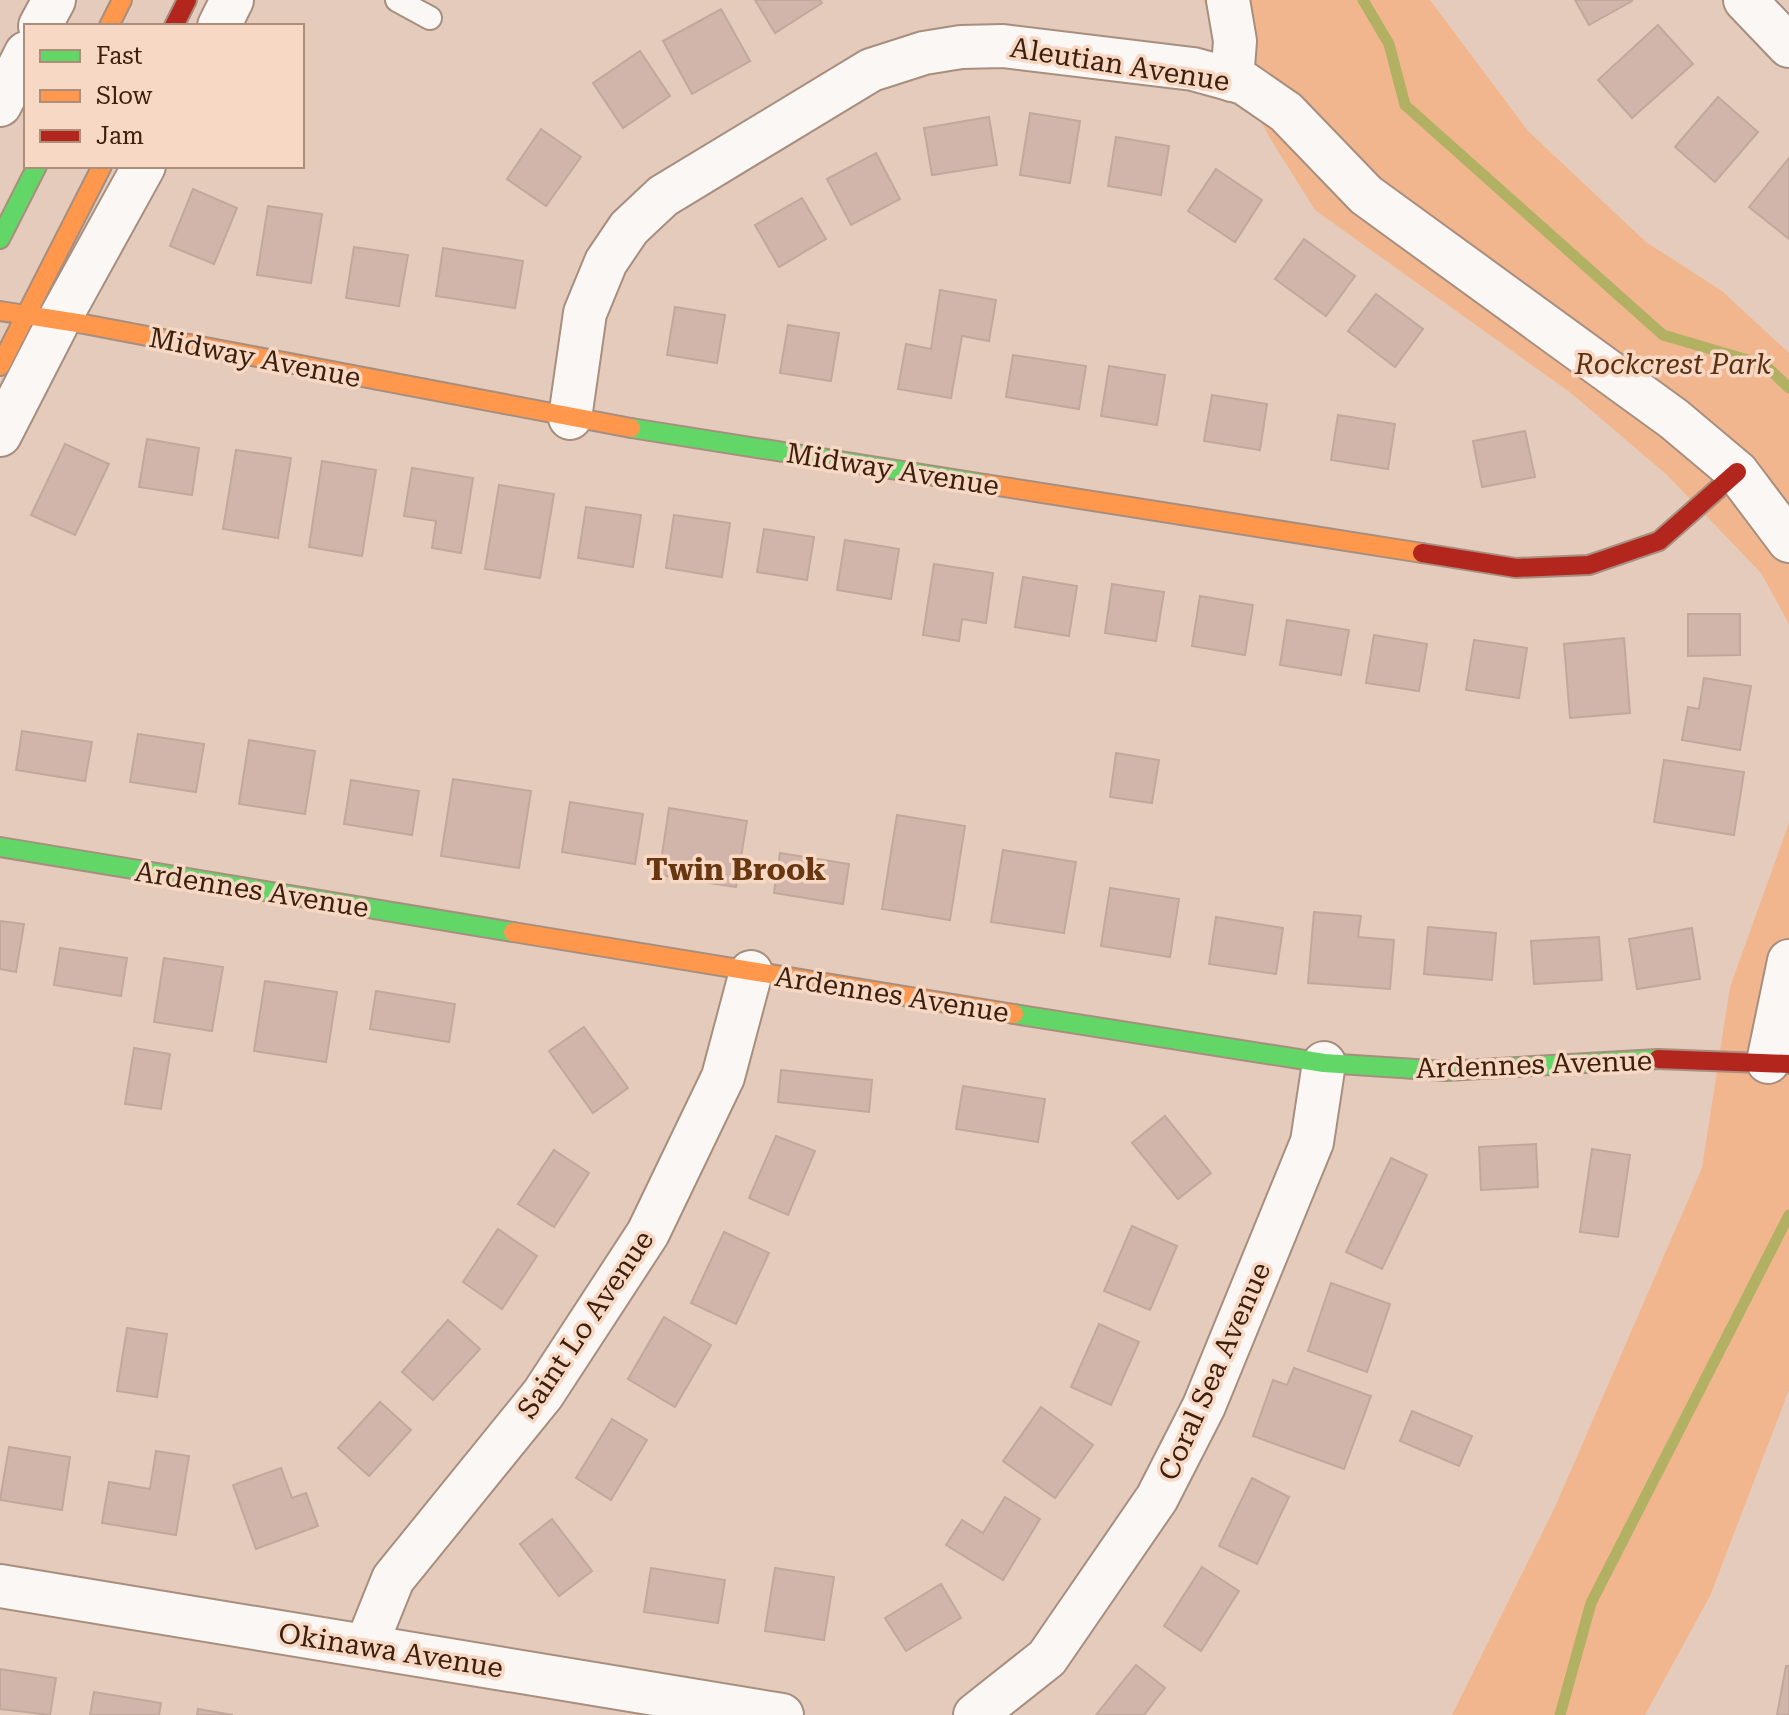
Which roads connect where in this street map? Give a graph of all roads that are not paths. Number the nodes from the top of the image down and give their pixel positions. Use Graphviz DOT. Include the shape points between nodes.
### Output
graph roads {
  1 [pos="54,0"];
  2 [pos="122,0"];
  3 [pos="187,0"];
  4 [pos="232,0"];
  5 [pos="397,0"];
  6 [pos="1228,0"];
  7 [pos="1745,0"];
  8 [pos="430,18"];
  9 [pos="41,24"];
  10 [pos="110,24"];
  11 [pos="175,24"];
  12 [pos="220,24"];
  13 [pos="1789,46"];
  14 [pos="1232,80"];
  15 [pos="36,168"];
  16 [pos="101,168"];
  17 [pos="143,168"];
  18 [pos="0,239"];
  19 [pos="0,311"];
  20 [pos="42,318"];
  21 [pos="0,366"];
  22 [pos="570,418"];
  23 [pos="0,435"];
  24 [pos="1737,472"];
  25 [pos="1789,541"];
  26 [pos="0,847"];
  27 [pos="1789,961"];
  28 [pos="751,972"];
  29 [pos="1324,1063"];
  30 [pos="1779,1063"];
  31 [pos="0,1586"];
  32 [pos="366,1646"];
  33 [pos="782,1715"];
  34 [pos="975,1715"];
  1 -- 9 [label="street"];
  2 -- 10 [label="street"];
  3 -- 11 [label="street"];
  4 -- 12 [label="street"];
  5 -- 8 [label="lane"];
  6 -- 14 [label="street" via="1235,41"];
  7 -- 13 [label="street"];
  14 -- 22 [label="street, Aleutian Avenue" via="1193,69 1003,46 924,53 871,70 663,196 629,228 606,262 585,313"];
  14 -- 24 [label="street, Aleutian Avenue" via="1286,112 1366,195 1674,419"];
  15 -- 18 [label="street"];
  16 -- 20 [label="street"];
  17 -- 20 [label="street"];
  19 -- 20 [label="street, Midway Avenue"];
  20 -- 21 [label="street"];
  20 -- 22 [label="street, Midway Avenue"];
  20 -- 23 [label="street"];
  22 -- 24 [label="street, Midway Avenue" via="1516,568 1589,565 1659,541"];
  24 -- 25 [label="street, Aleutian Avenue"];
  26 -- 28 [label="street, Ardennes Avenue"];
  27 -- 30 [label="street"];
  28 -- 29 [label="street, Ardennes Avenue"];
  28 -- 32 [label="street, Saint Lo Avenue" via="723,1077 648,1233 543,1394 393,1579"];
  29 -- 30 [label="street, Ardennes Avenue" via="1446,1071 1678,1058"];
  29 -- 34 [label="street, Coral Sea Avenue" via="1312,1142 1204,1406 1157,1498 1047,1658"];
  31 -- 32 [label="street, Okinawa Avenue"];
  32 -- 33 [label="street, Okinawa Avenue"];
}
